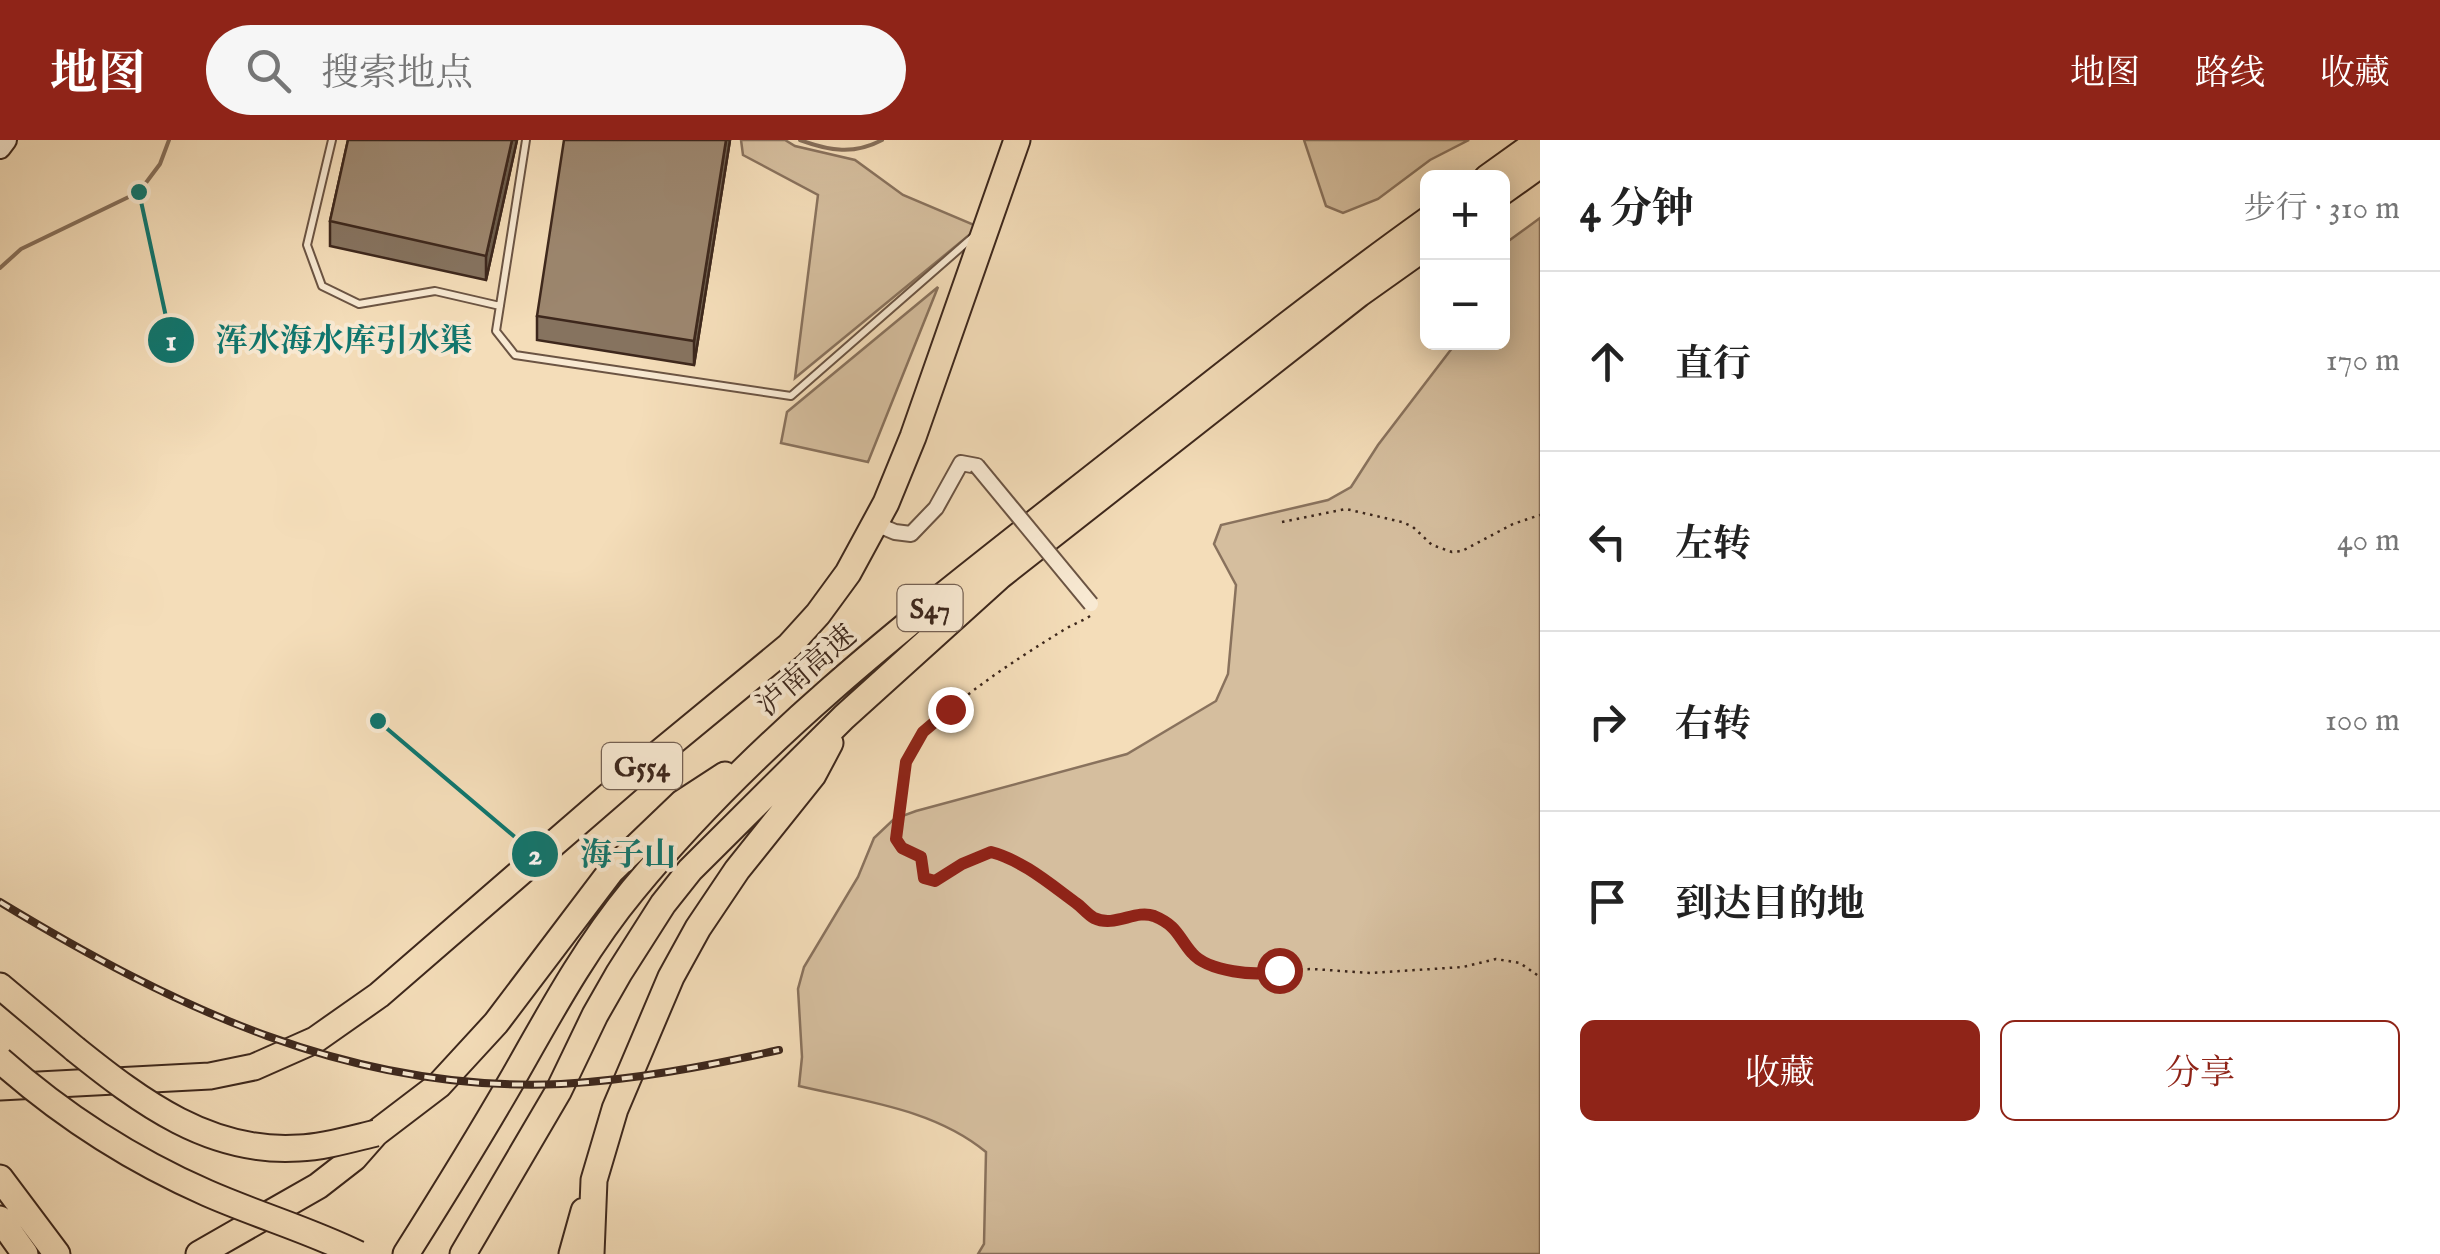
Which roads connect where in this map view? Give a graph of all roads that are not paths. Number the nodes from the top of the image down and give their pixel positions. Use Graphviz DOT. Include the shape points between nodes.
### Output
graph roads {
  1 [pos="6,140"];
  2 [pos="332,140"];
  3 [pos="526,140"];
  4 [pos="1016,140"];
  5 [pos="1540,140"];
  6 [pos="0,148"];
  7 [pos="1540,165"];
  8 [pos="1498,170"];
  9 [pos="1510,186"];
  10 [pos="986,225"];
  11 [pos="1420,226"];
  12 [pos="1420,251"];
  13 [pos="500,306"];
  14 [pos="876,524"];
  15 [pos="1091,604"];
  16 [pos="844,717"];
  17 [pos="759,754"];
  18 [pos="0,986"];
  19 [pos="0,1060"];
  20 [pos="0,1087"];
  21 [pos="376,1133"];
  22 [pos="0,1178"];
  23 [pos="594,1180"];
  24 [pos="0,1219"];
  25 [pos="25,1254"];
  26 [pos="56,1254"];
  27 [pos="199,1254"];
  28 [pos="358,1254"];
  29 [pos="406,1254"];
  30 [pos="463,1254"];
  31 [pos="572,1254"];
  32 [pos="591,1254"];
  1 -- 6 [label="main road"];
  2 -- 13 [label="lane" via="307,245 322,286 358,304 434,291"];
  3 -- 13 [label="lane"];
  4 -- 10 [label="highway, G554"];
  5 -- 8 [label="highway"];
  7 -- 9 [label="highway"];
  10 -- 13 [label="lane" via="791,396 515,355 496,331"];
  10 -- 14 [label="highway, G554"];
  11 -- 17 [label="highway, 泸南高速 / S47" via="987,560"];
  12 -- 16 [label="highway, 泸南高速 / S47" via="1000,576"];
  14 -- 15 [label="street, bridge" via="911,534 936,508 961,463 976,466"];
  14 -- 20 [label="highway, G554" via="834,594 789,646 335,1028 283,1056 229,1073"];
  16 -- 23 [label="highway" via="813,775 737,870 671,978 614,1109"];
  16 -- 30 [label="highway, 泸南高速 / S47" via="663,904"];
  17 -- 21 [label="highway" via="682,803 611,871 496,1023 440,1085"];
  17 -- 29 [label="highway, 泸南高速 / S47" via="607,923"];
  18 -- 21 [label="highway, bridge" via="132,1095 186,1126 268,1147 302,1148"];
  19 -- 28 [label="highway, bridge" via="134,1156"];
  21 -- 27 [label="highway, bridge" via="318,1186"];
  22 -- 26 [label="highway"];
  23 -- 31 [label="highway"];
  23 -- 32 [label="highway"];
  24 -- 25 [label="highway"];
}
